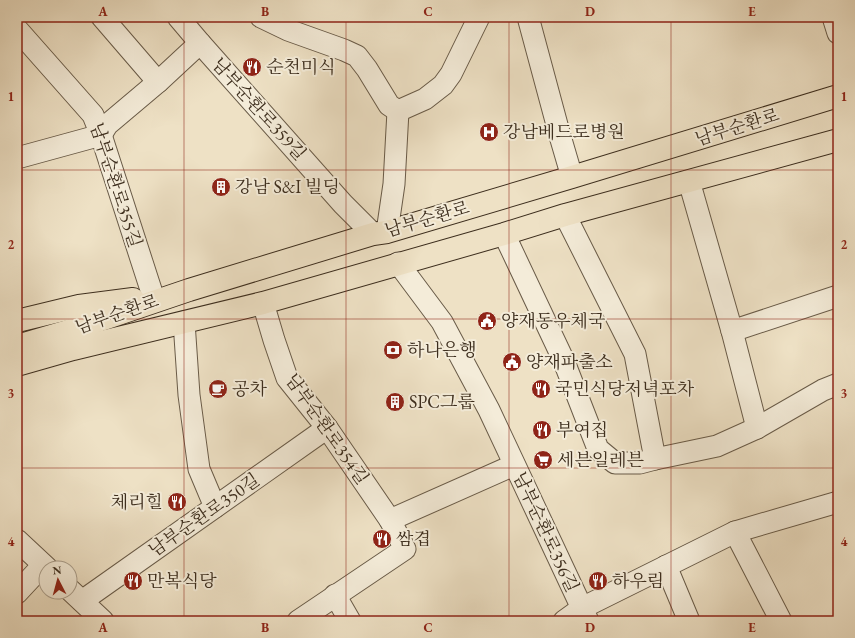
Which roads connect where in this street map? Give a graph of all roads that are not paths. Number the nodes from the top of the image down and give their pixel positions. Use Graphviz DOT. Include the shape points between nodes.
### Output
graph roads {
  1 [pos="102,17"];
  2 [pos="178,17"];
  3 [pos="261,17"];
  4 [pos="479,17"];
  5 [pos="528,17"];
  6 [pos="833,17"];
  7 [pos="17,29"];
  8 [pos="838,33"];
  9 [pos="200,43"];
  10 [pos="158,82"];
  11 [pos="838,96"];
  12 [pos="398,111"];
  13 [pos="101,135"];
  14 [pos="838,140"];
  15 [pos="17,158"];
  16 [pos="572,177"];
  17 [pos="689,181"];
  18 [pos="565,215"];
  19 [pos="380,233"];
  20 [pos="504,234"];
  21 [pos="398,263"];
  22 [pos="189,290"];
  23 [pos="153,296"];
  24 [pos="838,296"];
  25 [pos="263,303"];
  26 [pos="17,321"];
  27 [pos="184,322"];
  28 [pos="732,330"];
  29 [pos="17,346"];
  30 [pos="17,366"];
  31 [pos="17,381"];
  32 [pos="838,384"];
  33 [pos="327,428"];
  34 [pos="757,428"];
  35 [pos="655,459"];
  36 [pos="514,465"];
  37 [pos="838,502"];
  38 [pos="216,507"];
  39 [pos="390,520"];
  40 [pos="735,532"];
  41 [pos="17,540"];
  42 [pos="38,560"];
  43 [pos="666,566"];
  44 [pos="38,574"];
  45 [pos="17,593"];
  46 [pos="78,595"];
  47 [pos="335,596"];
  48 [pos="78,598"];
  49 [pos="585,614"];
  50 [pos="102,621"];
  51 [pos="298,621"];
  52 [pos="350,621"];
  53 [pos="564,621"];
  54 [pos="689,621"];
  55 [pos="781,621"];
  1 -- 10 [label="street"];
  2 -- 9 [label="street, 남부순환로359길"];
  3 -- 12 [label="street" via="357,56 389,105"];
  4 -- 12 [label="street" via="443,85 425,99"];
  5 -- 16 [label="street"];
  6 -- 8 [label="street"];
  7 -- 13 [label="street, 남부순환로355길" via="93,115"];
  9 -- 10 [label="street"];
  9 -- 19 [label="street, 남부순환로359길" via="343,204"];
  10 -- 13 [label="street" via="107,124"];
  11 -- 16 [label="main road, 남부순환로"];
  12 -- 19 [label="street" via="394,184"];
  13 -- 15 [label="street"];
  13 -- 23 [label="street, 남부순환로355길"];
  14 -- 17 [label="main road, 남부순환로"];
  16 -- 19 [label="main road, 남부순환로"];
  17 -- 18 [label="main road, 남부순환로"];
  17 -- 28 [label="street"];
  18 -- 20 [label="main road, 남부순환로"];
  18 -- 35 [label="street" via="635,354"];
  19 -- 22 [label="main road, 남부순환로"];
  20 -- 21 [label="main road, 남부순환로"];
  20 -- 35 [label="street" via="563,359 598,449 615,463 640,463"];
  21 -- 25 [label="main road, 남부순환로"];
  21 -- 36 [label="street, 남부순환로356길" via="442,322 489,410"];
  22 -- 23 [label="main road"];
  22 -- 29 [label="main road, 남부순환로"];
  23 -- 26 [label="main road" via="79,306"];
  24 -- 28 [label="street"];
  25 -- 27 [label="main road, 남부순환로"];
  25 -- 33 [label="street, 남부순환로354길" via="287,378"];
  27 -- 30 [label="main road, 남부순환로" via="73,349"];
  27 -- 31 [label="main road" via="86,360"];
  27 -- 38 [label="street, 남부순환로" via="199,469"];
  28 -- 34 [label="street"];
  32 -- 34 [label="street"];
  33 -- 38 [label="street, 남부순환로350길"];
  33 -- 39 [label="street, 남부순환로354길"];
  34 -- 35 [label="street" via="716,446"];
  36 -- 39 [label="street, 남부순환로356길"];
  36 -- 49 [label="street, 남부순환로356길"];
  37 -- 40 [label="street"];
  38 -- 46 [label="street, 남부순환로350길"];
  39 -- 47 [label="street, 남부순환로354길" via="405,549"];
  40 -- 43 [label="street"];
  40 -- 55 [label="street"];
  41 -- 42 [label="street"];
  43 -- 49 [label="street"];
  43 -- 54 [label="street"];
  44 -- 45 [label="street"];
  47 -- 51 [label="street"];
  47 -- 52 [label="street"];
  48 -- 50 [label="street, 남부순환로350길"];
  49 -- 53 [label="street"];
}
